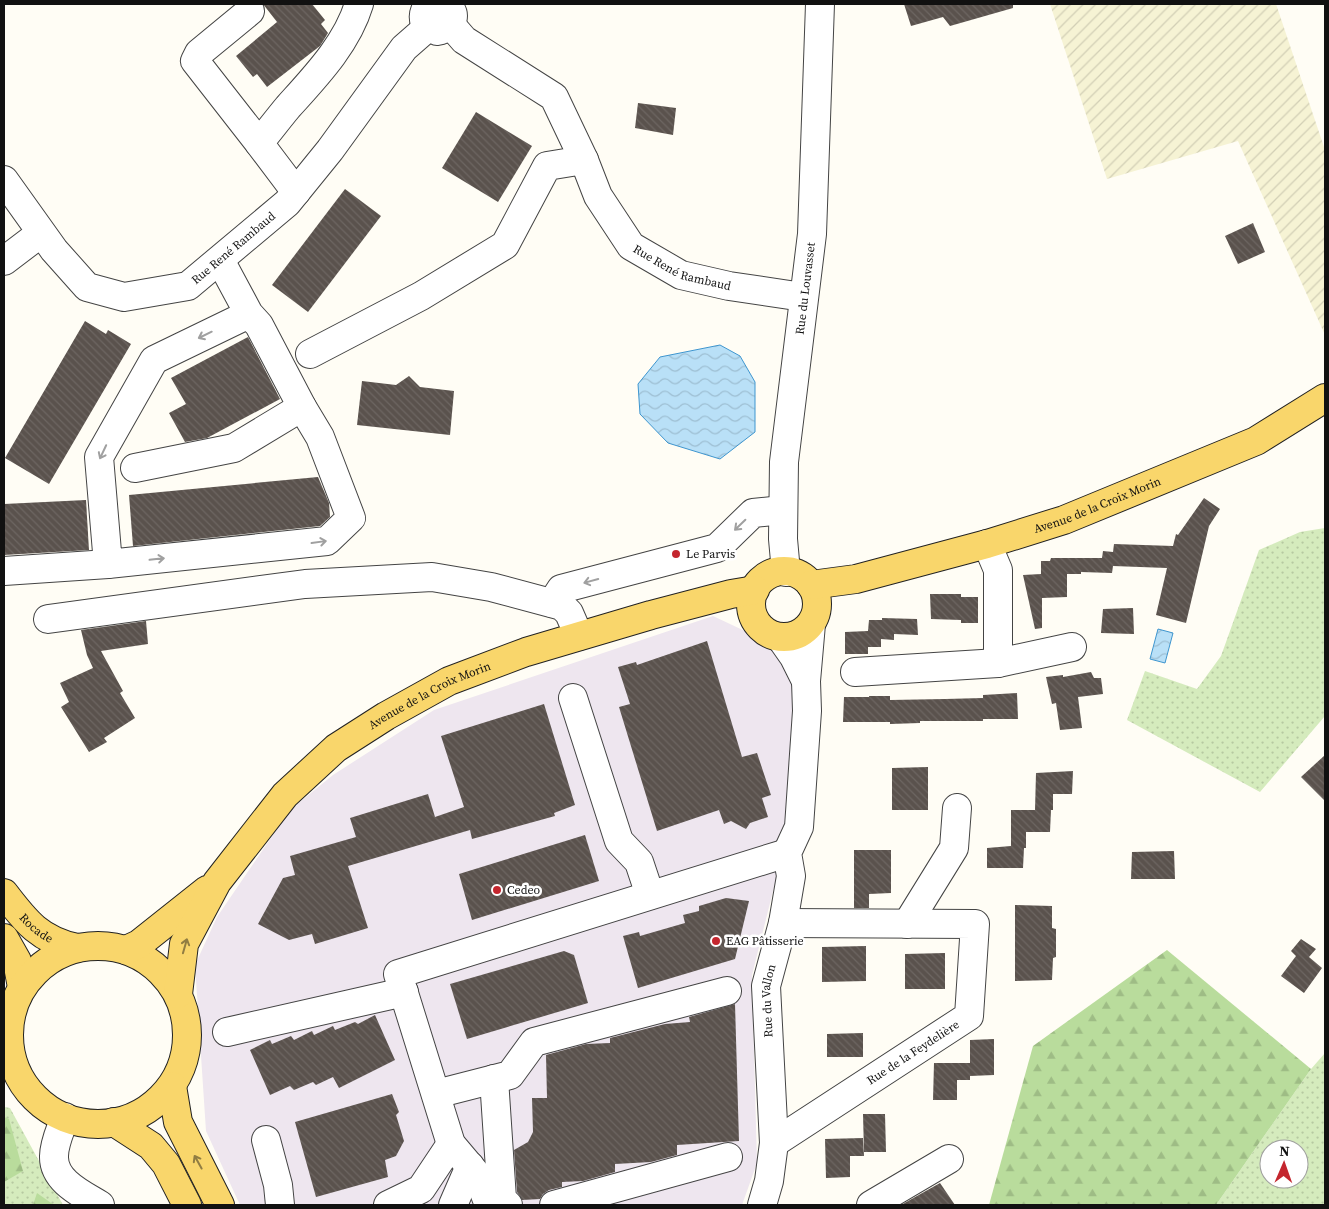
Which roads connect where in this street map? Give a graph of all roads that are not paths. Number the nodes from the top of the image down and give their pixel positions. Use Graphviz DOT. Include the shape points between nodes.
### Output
graph roads {
  1 [pos="359,4"];
  2 [pos="820,4"];
  3 [pos="250,11"];
  4 [pos="439,15"];
  5 [pos="259,143"];
  6 [pos="584,160"];
  7 [pos="4,180"];
  8 [pos="296,192"];
  9 [pos="41,233"];
  10 [pos="220,260"];
  11 [pos="4,262"];
  12 [pos="803,296"];
  13 [pos="249,314"];
  14 [pos="310,354"];
  15 [pos="1325,398"];
  16 [pos="302,407"];
  17 [pos="135,468"];
  18 [pos="783,510"];
  19 [pos="987,544"];
  20 [pos="108,564"];
  21 [pos="4,570"];
  22 [pos="786,572"];
  23 [pos="856,579"];
  24 [pos="811,585"];
  25 [pos="755,590"];
  26 [pos="552,603"];
  27 [pos="698,604"];
  28 [pos="48,619"];
  29 [pos="813,620"];
  30 [pos="756,621"];
  31 [pos="579,636"];
  32 [pos="780,637"];
  33 [pos="1072,647"];
  34 [pos="998,663"];
  35 [pos="855,672"];
  36 [pos="806,681"];
  37 [pos="573,698"];
  38 [pos="957,808"];
  39 [pos="787,853"];
  40 [pos="218,882"];
  41 [pos="4,893"];
  42 [pos="650,895"];
  43 [pos="783,924"];
  44 [pos="907,924"];
  45 [pos="4,938"];
  46 [pos="77,948"];
  47 [pos="126,950"];
  48 [pos="22,988"];
  49 [pos="727,990"];
  50 [pos="404,992"];
  51 [pos="178,994"];
  52 [pos="7,1025"];
  53 [pos="228,1032"];
  54 [pos="494,1079"];
  55 [pos="4,1082"];
  56 [pos="172,1086"];
  57 [pos="29,1091"];
  58 [pos="436,1094"];
  59 [pos="65,1117"];
  60 [pos="114,1122"];
  61 [pos="266,1140"];
  62 [pos="774,1143"];
  63 [pos="451,1144"];
  64 [pos="728,1157"];
  65 [pos="949,1160"];
  66 [pos="470,1166"];
  67 [pos="100,1205"];
  68 [pos="187,1205"];
  69 [pos="220,1205"];
  70 [pos="280,1205"];
  71 [pos="388,1205"];
  72 [pos="453,1205"];
  73 [pos="489,1205"];
  74 [pos="508,1205"];
  75 [pos="554,1205"];
  76 [pos="762,1205"];
  77 [pos="871,1205"];
  1 -- 5 [label="street" via="355,18 322,70"];
  2 -- 12 [label="street, Rue du Louvasset" via="812,234"];
  3 -- 5 [label="street" via="199,52 195,61"];
  4 -- 6 [label="street, Rue René Rambaud" via="464,40 554,97"];
  4 -- 8 [label="street, Rue René Rambaud" via="404,48"];
  5 -- 8 [label="street"];
  6 -- 12 [label="street, Rue René Rambaud" via="598,196 631,246 681,275 729,286"];
  6 -- 14 [label="street" via="547,166 505,245 421,296"];
  7 -- 9 [label="street, Rue René Rambaud"];
  8 -- 10 [label="street, Rue René Rambaud"];
  9 -- 10 [label="street, Rue René Rambaud" via="87,287 124,297 188,286"];
  9 -- 11 [label="street"];
  10 -- 13 [label="street"];
  12 -- 18 [label="street, Rue du Louvasset" via="784,462"];
  13 -- 16 [label="street" via="259,325"];
  13 -- 20 [label="street, one-way" via="154,360 149,368 99,457"];
  15 -- 19 [label="main road, Avenue de la Croix Morin" via="1256,441 1064,520"];
  16 -- 17 [label="street" via="234,448"];
  20 -- 16 [label="street, one-way" via="327,541 351,518 320,437"];
  18 -- 22 [label="street, Rue du Louvasset"];
  18 -- 26 [label="street, one-way" via="753,513 716,548 561,589"];
  19 -- 23 [label="main road, Avenue de la Croix Morin"];
  19 -- 34 [label="street" via="998,570"];
  20 -- 21 [label="street"];
  22 -- 24 [label="main road" via="796,574"];
  22 -- 25 [label="main road" via="768,576"];
  23 -- 24 [label="main road, Avenue de la Croix Morin"];
  23 -- 29 [label="main road, Avenue de la Croix Morin"];
  24 -- 29 [label="main road" via="817,605"];
  25 -- 27 [label="main road, Avenue de la Croix Morin"];
  25 -- 30 [label="main road" via="752,611"];
  26 -- 28 [label="street" via="432,577 305,584"];
  26 -- 31 [label="street" via="569,613"];
  27 -- 30 [label="main road, Avenue de la Croix Morin"];
  27 -- 31 [label="main road, Avenue de la Croix Morin"];
  29 -- 32 [label="main road" via="802,632"];
  29 -- 36 [label="street"];
  30 -- 32 [label="main road" via="762,629"];
  31 -- 40 [label="main road, Avenue de la Croix Morin" via="448,681 336,748 285,795"];
  32 -- 36 [label="street"];
  33 -- 34 [label="street"];
  34 -- 35 [label="street"];
  36 -- 39 [label="street" via="799,827"];
  37 -- 42 [label="street" via="619,841 639,862"];
  38 -- 44 [label="street" via="954,848"];
  39 -- 42 [label="street"];
  39 -- 43 [label="street, Rue du Vallon" via="791,876"];
  40 -- 47 [label="main road, Avenue de la Croix Morin" via="139,944"];
  51 -- 40 [label="main road, Avenue de la Croix Morin, one-way" via="184,944"];
  41 -- 46 [label="main road, Rocade" via="30,925 47,938"];
  42 -- 50 [label="street" via="398,974"];
  43 -- 44 [label="street, Rue de la Feydelière"];
  43 -- 62 [label="street, Rue du Vallon" via="766,986"];
  44 -- 62 [label="street, Rue de la Feydelière" via="975,924 969,1016"];
  45 -- 48 [label="main road" via="17,961"];
  46 -- 47 [label="main road" via="102,946"];
  46 -- 48 [label="main road" via="43,965"];
  47 -- 51 [label="main road" via="157,967"];
  48 -- 52 [label="main road"];
  49 -- 54 [label="street" via="534,1042 510,1075"];
  50 -- 53 [label="street"];
  50 -- 58 [label="street"];
  51 -- 56 [label="main road" via="187,1025 185,1056"];
  52 -- 57 [label="main road" via="16,1070"];
  54 -- 58 [label="street"];
  54 -- 74 [label="street" via="502,1199"];
  55 -- 57 [label="main road"];
  56 -- 60 [label="main road" via="156,1103 136,1116"];
  69 -- 56 [label="main road, one-way" via="178,1122"];
  57 -- 59 [label="main road" via="46,1107"];
  58 -- 63 [label="street"];
  59 -- 60 [label="main road" via="89,1124"];
  59 -- 67 [label="street" via="54,1157 58,1172 66,1184"];
  60 -- 68 [label="main road" via="150,1146 166,1164"];
  61 -- 70 [label="street"];
  62 -- 76 [label="street, Rue du Vallon"];
  63 -- 66 [label="street"];
  63 -- 71 [label="street" via="422,1189"];
  64 -- 75 [label="street"];
  65 -- 77 [label="street"];
  66 -- 72 [label="street"];
  66 -- 73 [label="street" via="478,1176"];
}
